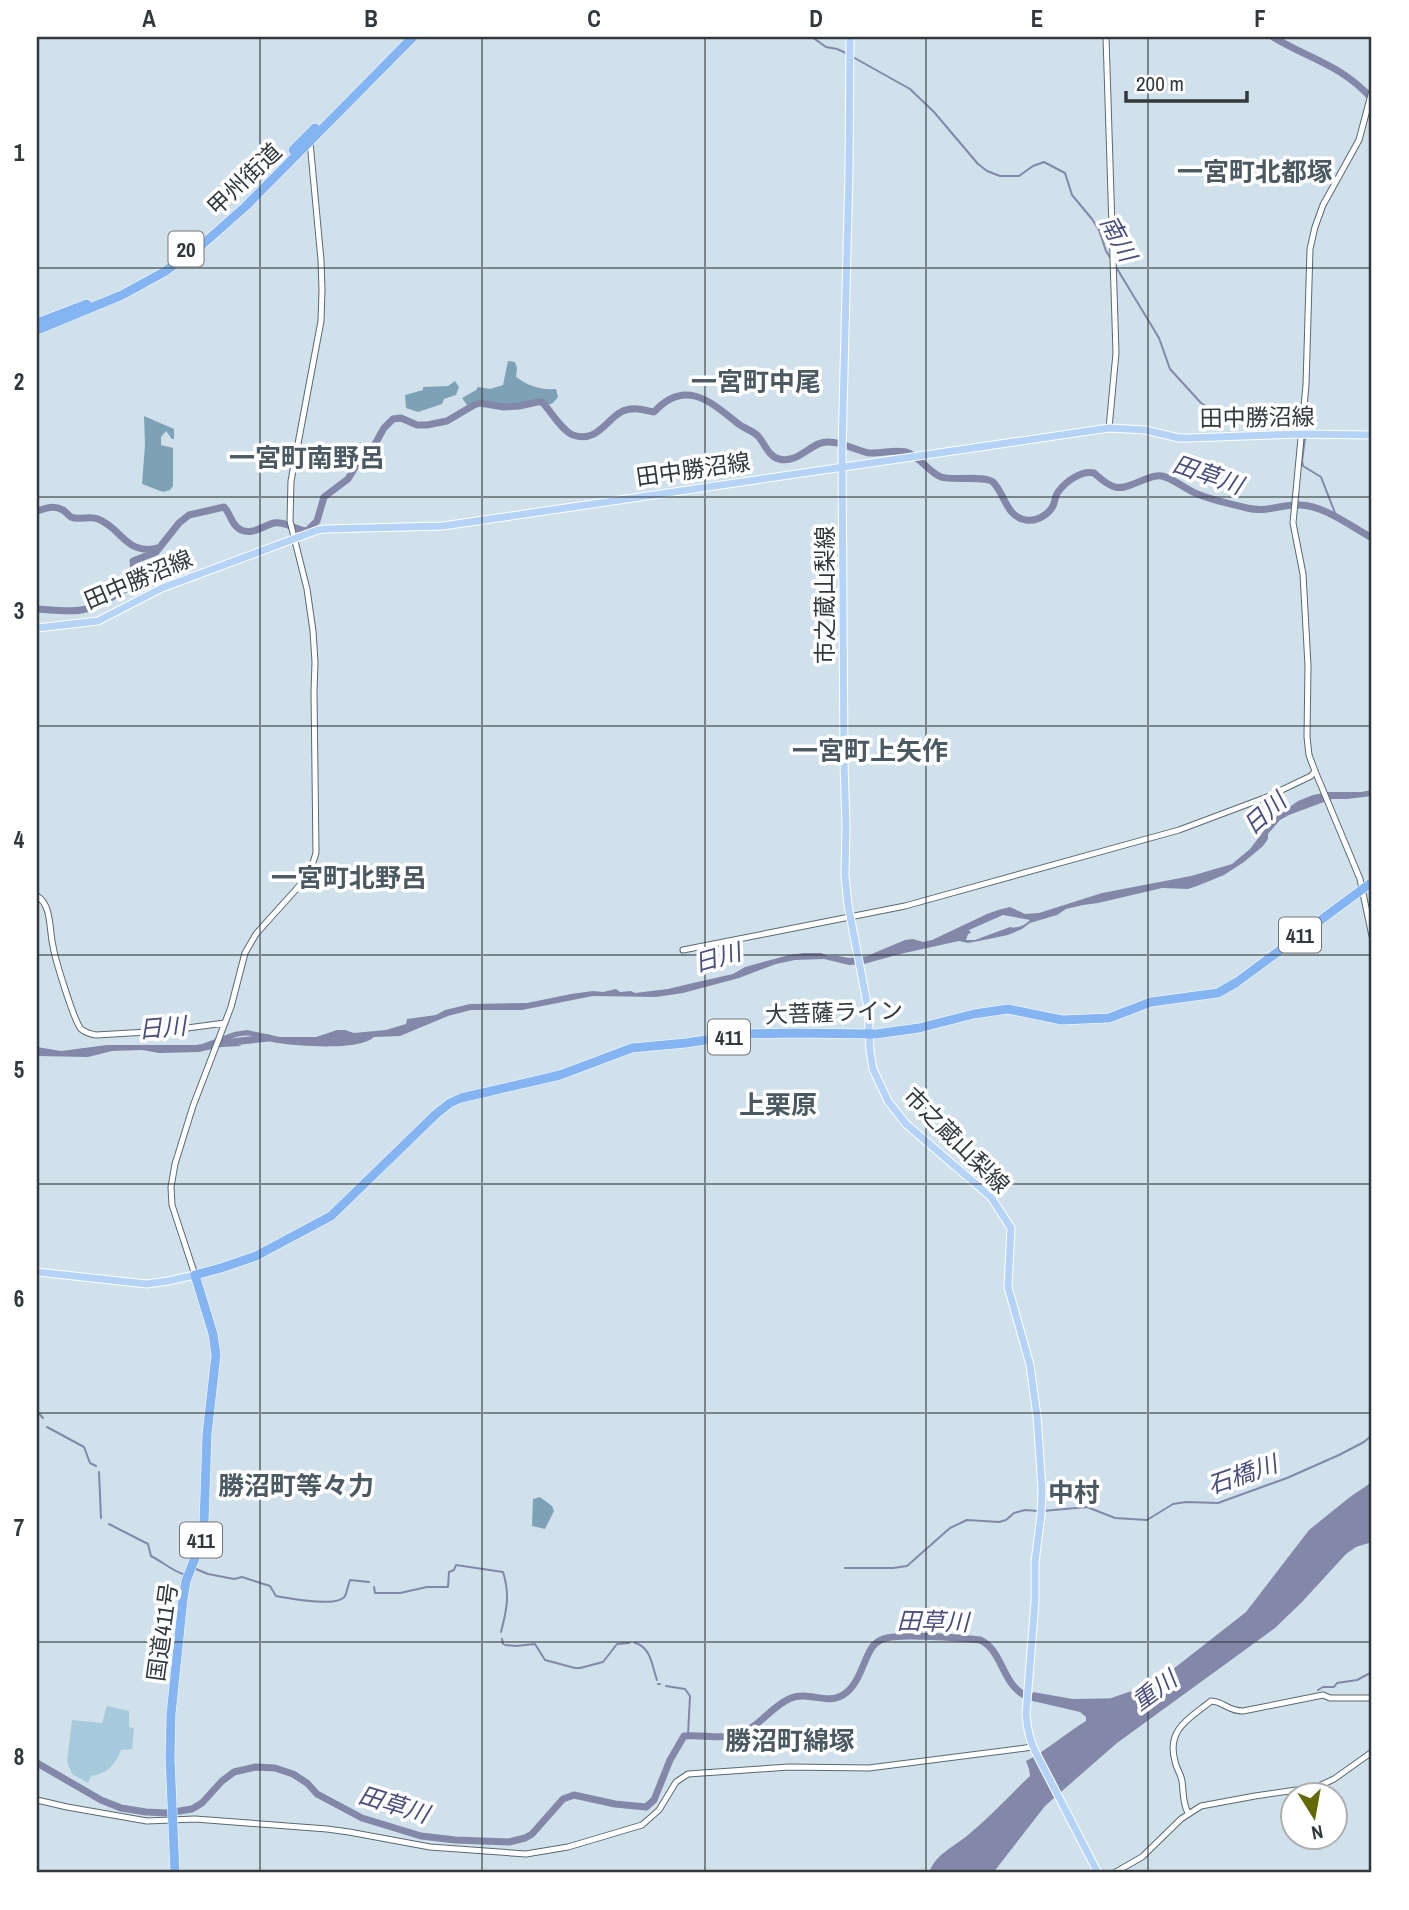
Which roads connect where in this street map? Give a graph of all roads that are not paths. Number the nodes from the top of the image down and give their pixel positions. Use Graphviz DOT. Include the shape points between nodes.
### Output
graph roads {
  1 [pos="405,37"];
  2 [pos="413,37"];
  3 [pos="850,37"];
  4 [pos="1105,37"];
  5 [pos="1372,91"];
  6 [pos="309,138"];
  7 [pos="37,323"];
  8 [pos="37,330"];
  9 [pos="1109,428"];
  10 [pos="1302,433"];
  11 [pos="1372,435"];
  12 [pos="842,467"];
  13 [pos="294,539"];
  14 [pos="37,628"];
  15 [pos="1315,771"];
  16 [pos="1372,882"];
  17 [pos="1363,889"];
  18 [pos="37,896"];
  19 [pos="851,917"];
  20 [pos="1372,936"];
  21 [pos="683,950"];
  22 [pos="224,1026"];
  23 [pos="868,1034"];
  24 [pos="37,1272"];
  25 [pos="195,1275"];
  26 [pos="1372,1698"];
  27 [pos="1034,1750"];
  28 [pos="1372,1752"];
  29 [pos="37,1800"];
  30 [pos="1188,1813"];
  31 [pos="172,1814"];
  32 [pos="175,1873"];
  33 [pos="1098,1873"];
  34 [pos="1114,1873"];
  1 -- 6 [label="highway, 20"];
  2 -- 6 [label="highway, 甲州街道 / 20"];
  3 -- 12 [label="main road, 市之蔵山梨線"];
  4 -- 9 [label="street" via="1116,352"];
  5 -- 10 [label="street" via="1359,140 1312,235"];
  6 -- 7 [label="highway, 20" via="180,254 104,297"];
  6 -- 8 [label="highway, 甲州街道 / 20" via="230,221 181,261 121,295"];
  6 -- 13 [label="street" via="323,294 317,352 291,481"];
  9 -- 10 [label="main road, 田中勝沼線" via="1179,438"];
  9 -- 12 [label="main road, 田中勝沼線"];
  10 -- 11 [label="main road, 田中勝沼線"];
  10 -- 15 [label="street" via="1293,533 1303,574 1307,737"];
  12 -- 13 [label="main road, 田中勝沼線" via="443,526 326,529"];
  12 -- 19 [label="main road, 市之蔵山梨線" via="845,875"];
  13 -- 14 [label="main road, 田中勝沼線" via="162,588 98,621"];
  13 -- 22 [label="street" via="310,606 315,662 316,853 309,875 250,944"];
  15 -- 17 [label="street"];
  15 -- 19 [label="street" via="1267,797 1179,830"];
  16 -- 17 [label="highway, 大菩薩ライン / 411"];
  17 -- 20 [label="street"];
  17 -- 23 [label="highway, 大菩薩ライン / 411" via="1217,993 1151,1002 1109,1018 1062,1020 1008,1009"];
  18 -- 22 [label="street" via="47,908 53,948 76,1022 86,1033"];
  19 -- 21 [label="street"];
  19 -- 23 [label="main road, 市之蔵山梨線" via="868,1008"];
  22 -- 25 [label="street" via="184,1130 171,1187"];
  23 -- 25 [label="highway, 大菩薩ライン / 411" via="745,1034 632,1048 560,1075 461,1098 436,1114 331,1216 256,1256"];
  23 -- 27 [label="main road, 市之蔵山梨線" via="873,1069 896,1113 990,1196 1011,1228 1007,1279 1032,1375 1040,1457 1042,1511 1026,1725"];
  24 -- 25 [label="main road" via="147,1284"];
  25 -- 31 [label="highway, 国道411号 / 411" via="216,1355 203,1530 183,1599 172,1696"];
  26 -- 30 [label="street" via="1323,1695 1242,1711 1211,1700 1183,1723 1173,1742"];
  27 -- 31 [label="street" via="869,1768 789,1767 688,1774 676,1782 659,1810 642,1825 541,1853 430,1847 327,1829"];
  27 -- 33 [label="main road, 市之蔵山梨線"];
  28 -- 30 [label="street" via="1317,1787 1209,1804"];
  29 -- 31 [label="street" via="132,1819"];
  30 -- 34 [label="street" via="1142,1857"];
  31 -- 32 [label="highway, 国道411号 / 411"];
}
